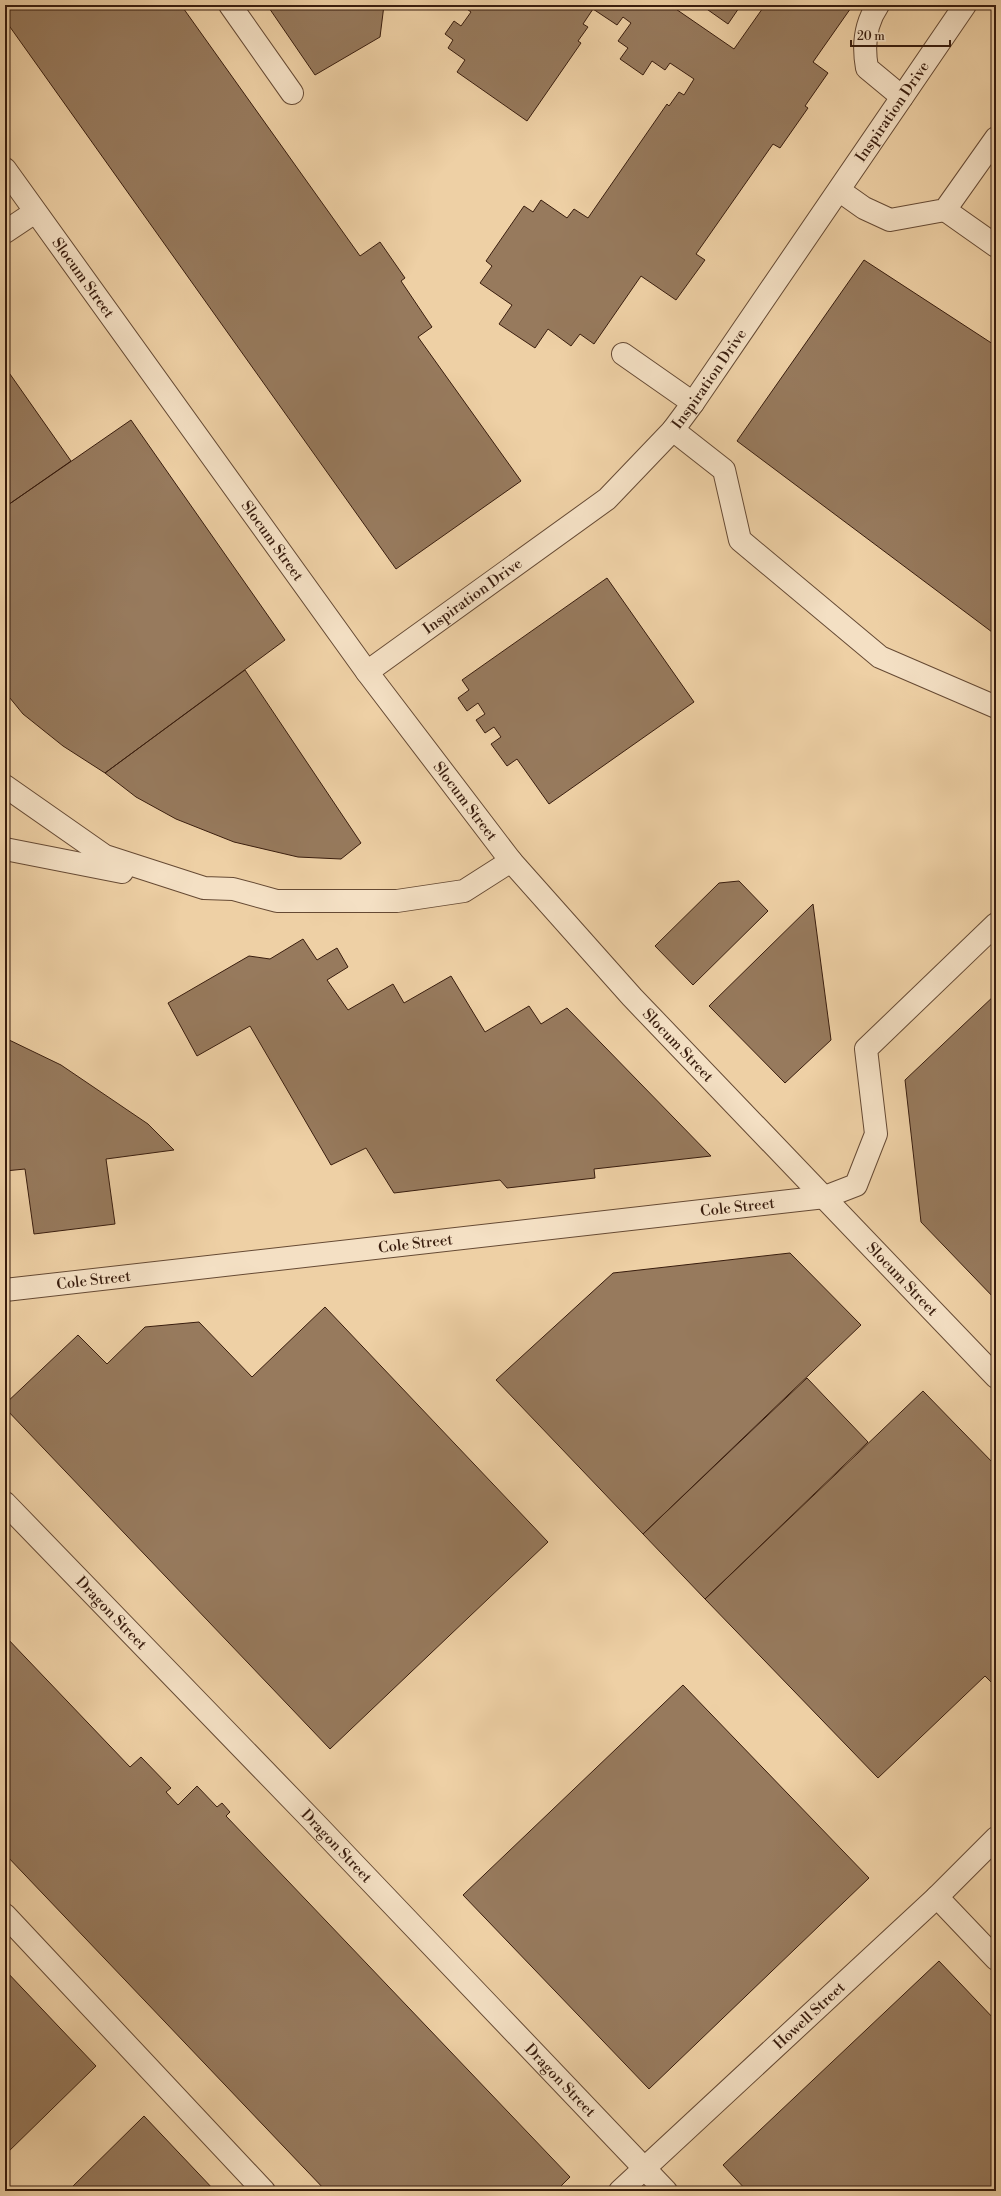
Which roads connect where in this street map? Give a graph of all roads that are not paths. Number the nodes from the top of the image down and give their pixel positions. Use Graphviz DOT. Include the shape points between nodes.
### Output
graph roads {
  1 [pos="230,5"];
  2 [pos="878,5"];
  3 [pos="965,5"];
  4 [pos="292,93"];
  5 [pos="902,97"];
  6 [pos="996,138"];
  7 [pos="5,169"];
  8 [pos="840,191"];
  9 [pos="945,210"];
  10 [pos="35,212"];
  11 [pos="5,232"];
  12 [pos="996,246"];
  13 [pos="623,354"];
  14 [pos="693,403"];
  15 [pos="673,430"];
  16 [pos="367,672"];
  17 [pos="996,707"];
  18 [pos="5,786"];
  19 [pos="5,849"];
  20 [pos="511,860"];
  21 [pos="204,888"];
  22 [pos="996,924"];
  23 [pos="825,1198"];
  24 [pos="5,1290"];
  25 [pos="996,1376"];
  26 [pos="5,1503"];
  27 [pos="996,1838"];
  28 [pos="937,1897"];
  29 [pos="5,1916"];
  30 [pos="996,1959"];
  31 [pos="644,2168"];
  32 [pos="264,2191"];
  33 [pos="620,2191"];
  34 [pos="666,2191"];
  1 -- 4 [label="street"];
  2 -- 5 [label="street" via="872,13 867,29 864,50 867,68"];
  3 -- 5 [label="street, Inspiration Drive"];
  5 -- 8 [label="street, Inspiration Drive"];
  6 -- 9 [label="street"];
  7 -- 10 [label="street, Slocum Street"];
  8 -- 9 [label="street" via="864,208 890,220"];
  8 -- 14 [label="street, Inspiration Drive"];
  9 -- 12 [label="street"];
  10 -- 11 [label="street"];
  10 -- 16 [label="street, Slocum Street"];
  13 -- 14 [label="street"];
  14 -- 15 [label="street, Inspiration Drive"];
  15 -- 16 [label="street, Inspiration Drive" via="607,499"];
  15 -- 17 [label="street" via="724,470 740,540 880,657"];
  16 -- 20 [label="street, Slocum Street"];
  18 -- 21 [label="street" via="105,856"];
  19 -- 21 [label="street"];
  20 -- 21 [label="street" via="464,891 397,901 277,901 233,889"];
  20 -- 23 [label="street, Slocum Street" via="632,997"];
  22 -- 23 [label="street, Cole Street" via="866,1049 876,1134 856,1185"];
  23 -- 24 [label="street, Cole Street"];
  23 -- 25 [label="street, Slocum Street"];
  26 -- 31 [label="street, Dragon Street"];
  27 -- 28 [label="street, Howell Street"];
  28 -- 30 [label="street"];
  28 -- 31 [label="street, Howell Street"];
  29 -- 32 [label="street"];
  31 -- 33 [label="street, Howell Street"];
  31 -- 34 [label="street, Dragon Street"];
}
